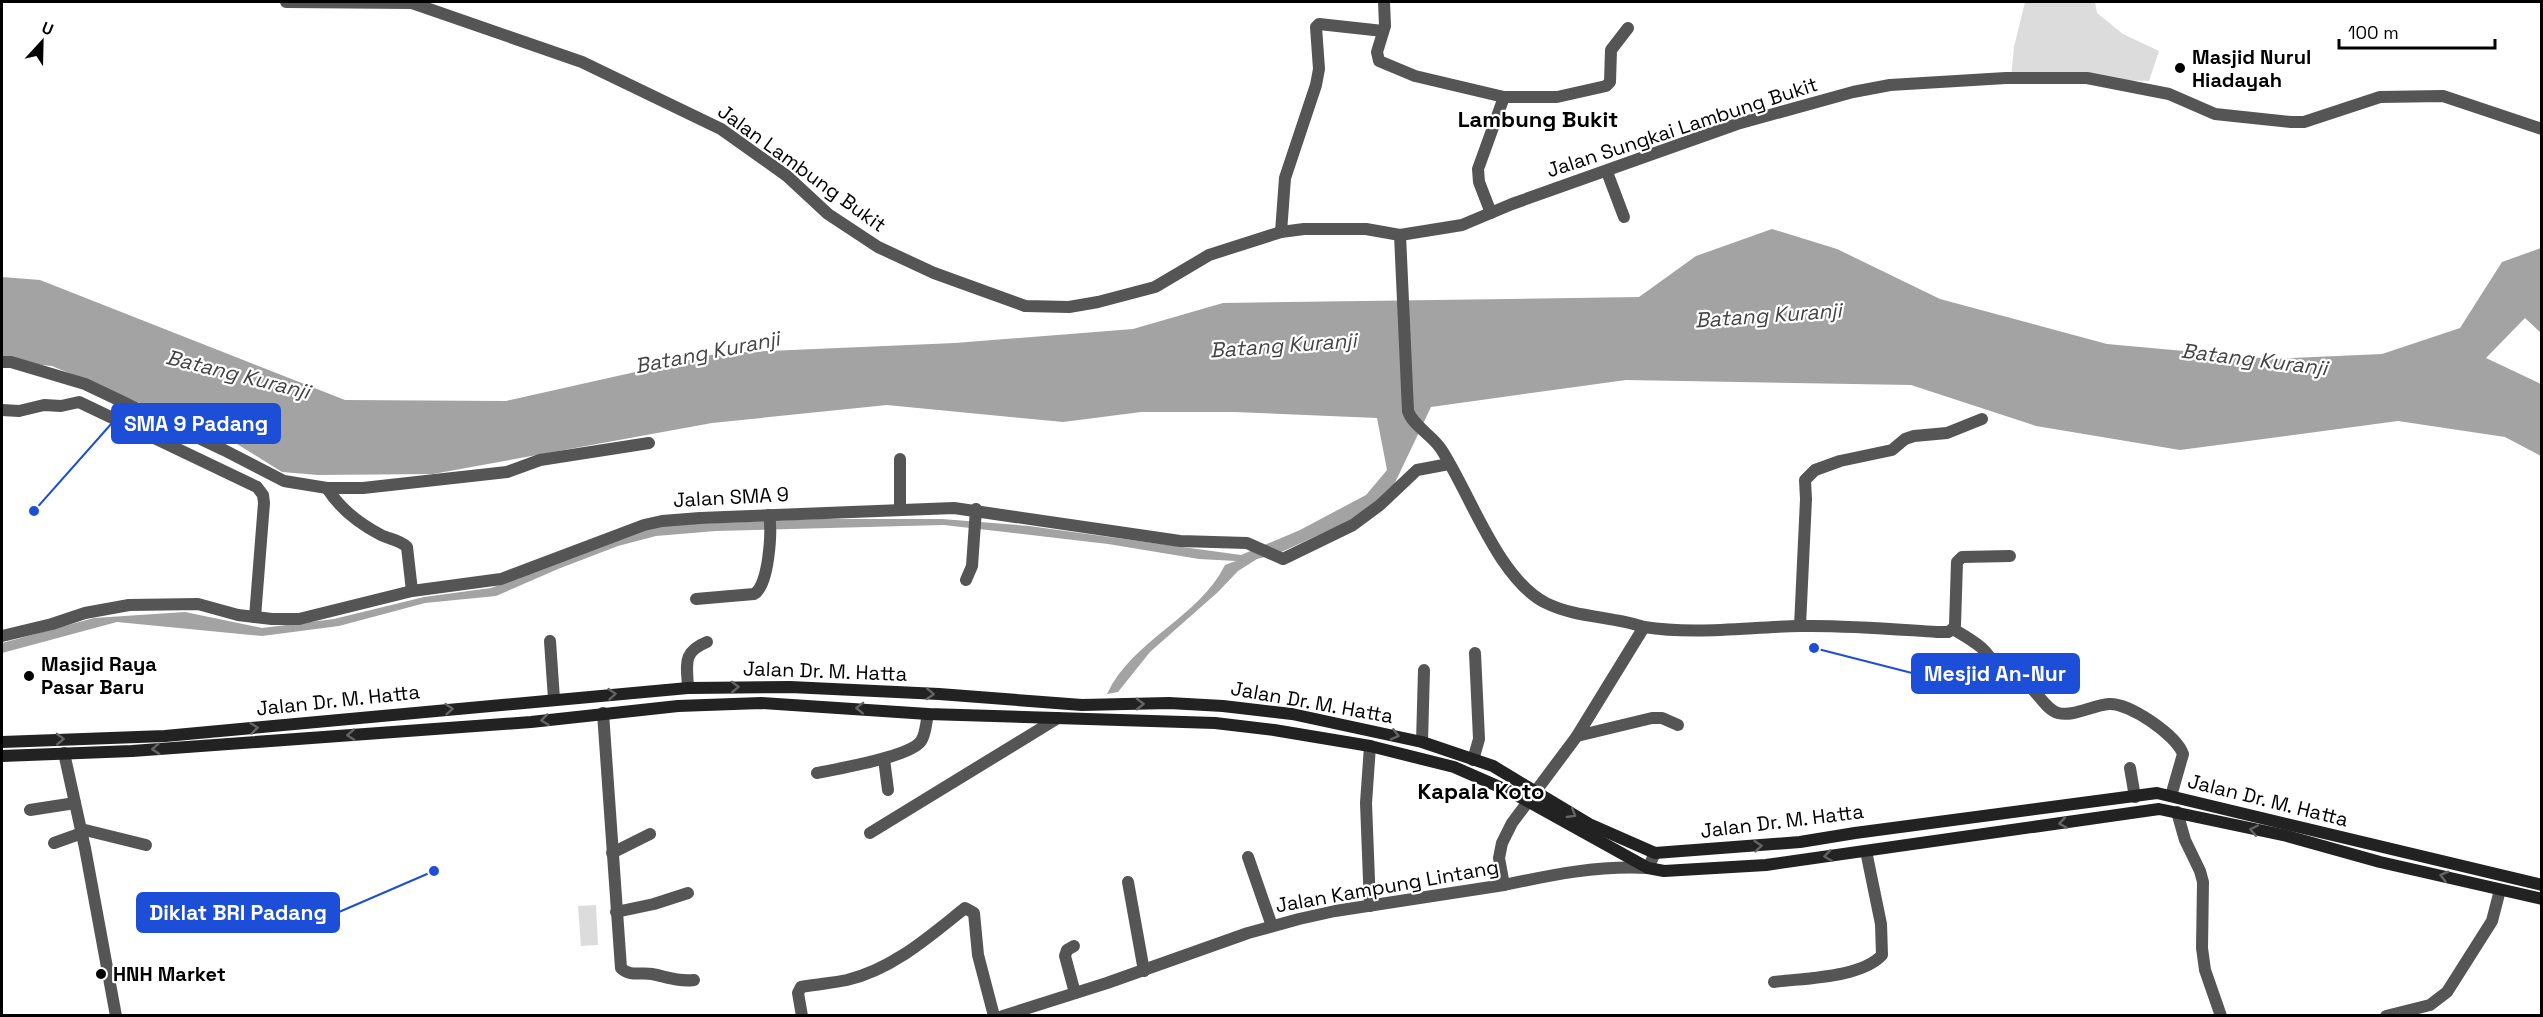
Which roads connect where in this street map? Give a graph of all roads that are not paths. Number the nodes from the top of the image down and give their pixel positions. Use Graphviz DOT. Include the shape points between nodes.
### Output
graph roads {
  1 [pos="286,2"];
  2 [pos="1384,2"];
  3 [pos="1628,28"];
  4 [pos="1383,31"];
  5 [pos="1504,97"];
  6 [pos="2541,129"];
  7 [pos="1607,172"];
  8 [pos="1491,213"];
  9 [pos="1624,217"];
  10 [pos="1281,232"];
  11 [pos="1400,235"];
  12 [pos="2,362"];
  13 [pos="2,410"];
  14 [pos="1983,419"];
  15 [pos="649,444"];
  16 [pos="900,459"];
  17 [pos="1449,464"];
  18 [pos="327,488"];
  19 [pos="900,510"];
  20 [pos="976,515"];
  21 [pos="770,522"];
  22 [pos="2010,556"];
  23 [pos="966,580"];
  24 [pos="412,591"];
  25 [pos="696,599"];
  26 [pos="255,617"];
  27 [pos="1800,626"];
  28 [pos="1644,627"];
  29 [pos="1953,629"];
  30 [pos="2,636"];
  31 [pos="550,641"];
  32 [pos="707,642"];
  33 [pos="1475,653"];
  34 [pos="1424,670"];
  35 [pos="682,688"];
  36 [pos="554,699"];
  37 [pos="678,705"];
  38 [pos="603,713"];
  39 [pos="928,714"];
  40 [pos="1058,718"];
  41 [pos="1678,725"];
  42 [pos="1577,736"];
  43 [pos="228,737"];
  44 [pos="2,742"];
  45 [pos="1422,742"];
  46 [pos="1370,746"];
  47 [pos="64,753"];
  48 [pos="2,756"];
  49 [pos="884,759"];
  50 [pos="1473,760"];
  51 [pos="2130,768"];
  52 [pos="817,773"];
  53 [pos="888,790"];
  54 [pos="1532,796"];
  55 [pos="2170,796"];
  56 [pos="2135,797"];
  57 [pos="75,803"];
  58 [pos="30,810"];
  59 [pos="2177,812"];
  60 [pos="1908,826"];
  61 [pos="81,831"];
  62 [pos="870,833"];
  63 [pos="650,834"];
  64 [pos="54,843"];
  65 [pos="1910,843"];
  66 [pos="146,845"];
  67 [pos="1866,851"];
  68 [pos="612,853"];
  69 [pos="1655,853"];
  70 [pos="1248,857"];
  71 [pos="1648,868"];
  72 [pos="2481,871"];
  73 [pos="1128,882"];
  74 [pos="1504,885"];
  75 [pos="2477,885"];
  76 [pos="2541,885"];
  77 [pos="2500,890"];
  78 [pos="688,893"];
  79 [pos="2541,899"];
  80 [pos="1370,906"];
  81 [pos="616,912"];
  82 [pos="1272,926"];
  83 [pos="1074,946"];
  84 [pos="1144,971"];
  85 [pos="694,980"];
  86 [pos="1774,982"];
  87 [pos="1075,993"];
  88 [pos="116,1016"];
  89 [pos="802,1016"];
  90 [pos="994,1016"];
  91 [pos="1003,1016"];
  92 [pos="2221,1016"];
  93 [pos="2386,1016"];
  1 -- 10 [label="street, Jalan Lambung Bukit" via="412,3 582,62 721,129 878,247 944,277 1025,306 1069,307 1155,287 1209,255"];
  2 -- 4 [label="street"];
  3 -- 5 [label="street" via="1611,50 1610,82 1606,86 1557,97"];
  4 -- 5 [label="street" via="1377,58 1387,66"];
  4 -- 10 [label="street" via="1319,24 1316,27 1319,69 1285,178"];
  5 -- 8 [label="street" via="1478,169"];
  6 -- 7 [label="street, Jalan Sungkai Lambung Bukit" via="2443,96 2380,97 2304,122 2291,122 2215,114 2169,94 2087,78 1925,81 1853,92 1737,124"];
  7 -- 8 [label="street, Jalan Sungkai Lambung Bukit"];
  7 -- 9 [label="street"];
  8 -- 11 [label="street, Jalan Sungkai Lambung Bukit" via="1462,225"];
  10 -- 11 [label="street, Jalan Lambung Bukit" via="1366,229"];
  11 -- 17 [label="street" via="1408,411"];
  12 -- 18 [label="street" via="85,384 284,481"];
  13 -- 26 [label="street" via="79,402 257,487 264,504"];
  14 -- 27 [label="street" via="1947,433 1914,436 1892,450 1840,461 1808,476 1804,484"];
  15 -- 18 [label="street" via="540,460 507,472 363,488"];
  16 -- 19 [label="street"];
  17 -- 20 [label="street, Jalan SMA 9" via="1426,467 1409,475 1380,505 1353,525 1283,559 1254,545 1232,541 1180,541"];
  17 -- 28 [label="street" via="1499,552 1528,591 1573,612"];
  18 -- 24 [label="street" via="338,507 407,547"];
  19 -- 20 [label="street, Jalan SMA 9"];
  19 -- 21 [label="street, Jalan SMA 9"];
  20 -- 23 [label="street" via="972,566"];
  21 -- 24 [label="street, Jalan SMA 9" via="662,521 624,531 501,579"];
  21 -- 25 [label="street" via="765,574 759,591"];
  22 -- 29 [label="street" via="1962,557 1957,562"];
  24 -- 26 [label="street, Jalan SMA 9" via="299,619"];
  26 -- 30 [label="street, Jalan SMA 9" via="198,604 129,605"];
  27 -- 28 [label="street" via="1671,631"];
  27 -- 29 [label="street" via="1937,632"];
  28 -- 42 [label="street"];
  29 -- 55 [label="street" via="1991,655 1998,671 2029,685 2053,710 2065,713 2109,704 2129,708 2144,717 2177,743 2183,754"];
  31 -- 36 [label="street"];
  32 -- 35 [label="street" via="691,652"];
  33 -- 50 [label="street" via="1479,739"];
  34 -- 45 [label="street"];
  36 -- 35 [label="main road, Jalan Dr. M. Hatta, one-way"];
  35 -- 37 [label="main road"];
  35 -- 45 [label="main road, Jalan Dr. M. Hatta, one-way" via="790,687 1082,705 1258,709"];
  43 -- 36 [label="main road, Jalan Dr. M. Hatta, one-way"];
  37 -- 38 [label="main road, Jalan Dr. M. Hatta"];
  39 -- 37 [label="main road, Jalan Dr. M. Hatta, one-way" via="762,703"];
  38 -- 43 [label="main road, Jalan Dr. M. Hatta, one-way" via="531,722"];
  38 -- 68 [label="street"];
  39 -- 40 [label="main road, Jalan Dr. M. Hatta"];
  39 -- 49 [label="street" via="920,742"];
  40 -- 46 [label="main road, Jalan Dr. M. Hatta" via="1240,725"];
  40 -- 62 [label="street"];
  41 -- 42 [label="street" via="1652,718"];
  42 -- 54 [label="street"];
  44 -- 43 [label="main road, Jalan Dr. M. Hatta, one-way"];
  43 -- 47 [label="main road, Jalan Dr. M. Hatta, one-way"];
  45 -- 50 [label="main road, Jalan Dr. M. Hatta"];
  46 -- 54 [label="main road, Jalan Dr. M. Hatta" via="1454,767"];
  46 -- 80 [label="street" via="1366,827"];
  47 -- 48 [label="main road, Jalan Dr. M. Hatta"];
  47 -- 57 [label="street"];
  49 -- 52 [label="street"];
  49 -- 53 [label="street"];
  50 -- 54 [label="main road, Jalan Dr. M. Hatta" via="1493,766"];
  51 -- 56 [label="street"];
  54 -- 69 [label="main road, Jalan Dr. M. Hatta, one-way"];
  54 -- 71 [label="main road, Jalan Dr. M. Hatta" via="1600,843"];
  54 -- 74 [label="street" via="1502,843 1499,858"];
  55 -- 56 [label="main road, Jalan Dr. M. Hatta" via="2157,793"];
  55 -- 72 [label="main road, Jalan Dr. M. Hatta"];
  56 -- 60 [label="main road, Jalan Dr. M. Hatta"];
  57 -- 58 [label="street"];
  57 -- 61 [label="street"];
  59 -- 65 [label="main road, Jalan Dr. M. Hatta, one-way" via="2139,810"];
  75 -- 59 [label="main road, Jalan Dr. M. Hatta, one-way"];
  59 -- 92 [label="street" via="2203,882 2202,948 2205,970"];
  60 -- 65 [label="main road"];
  69 -- 60 [label="main road, Jalan Dr. M. Hatta, one-way" via="1800,842"];
  61 -- 64 [label="street"];
  61 -- 66 [label="street"];
  61 -- 88 [label="street"];
  63 -- 68 [label="street"];
  65 -- 67 [label="main road, Jalan Dr. M. Hatta"];
  67 -- 71 [label="main road, Jalan Dr. M. Hatta, one-way" via="1766,865 1664,871"];
  67 -- 86 [label="street" via="1881,924 1882,955 1860,969"];
  68 -- 81 [label="street"];
  69 -- 71 [label="street"];
  70 -- 82 [label="street"];
  71 -- 74 [label="street, Jalan Kampung Lintang" via="1579,870"];
  72 -- 75 [label="main road"];
  72 -- 76 [label="main road, Jalan Dr. M. Hatta"];
  73 -- 84 [label="street"];
  74 -- 80 [label="street, Jalan Kampung Lintang"];
  75 -- 77 [label="main road, Jalan Dr. M. Hatta"];
  77 -- 79 [label="main road, Jalan Dr. M. Hatta"];
  77 -- 93 [label="street" via="2492,921 2447,992 2430,1005"];
  78 -- 81 [label="street"];
  80 -- 82 [label="street, Jalan Kampung Lintang"];
  81 -- 85 [label="street" via="621,968 630,973"];
  82 -- 84 [label="street, Jalan Kampung Lintang"];
  83 -- 87 [label="street" via="1065,956"];
  84 -- 87 [label="street, Jalan Kampung Lintang"];
  87 -- 91 [label="street, Jalan Kampung Lintang"];
  89 -- 90 [label="street" via="798,993 801,987 849,980 879,968 911,951 965,908 974,914 978,955"];
}
